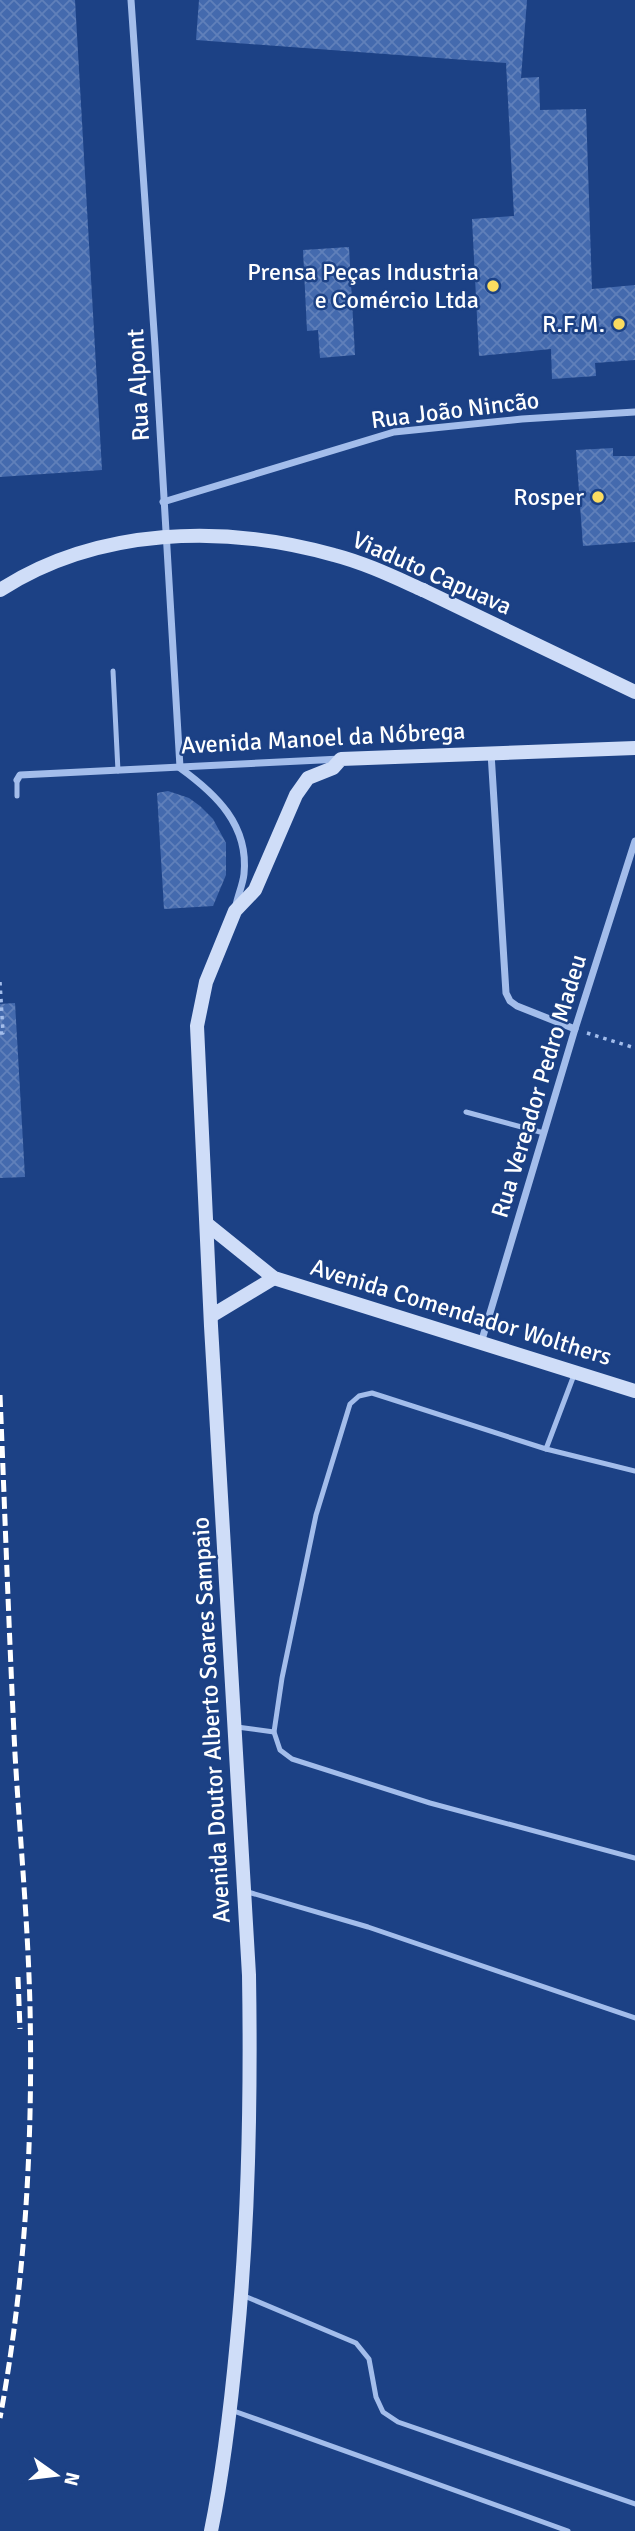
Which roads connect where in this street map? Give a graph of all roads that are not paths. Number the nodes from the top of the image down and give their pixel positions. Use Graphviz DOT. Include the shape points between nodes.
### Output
graph roads {
  1 [pos="131,0"];
  2 [pos="635,412"];
  3 [pos="163,502"];
  4 [pos="0,590"];
  5 [pos="113,671"];
  6 [pos="635,692"];
  7 [pos="635,748"];
  8 [pos="491,752"];
  9 [pos="341,759"];
  10 [pos="180,767"];
  11 [pos="118,771"];
  12 [pos="17,780"];
  13 [pos="17,796"];
  14 [pos="635,841"];
  15 [pos="234,911"];
  16 [pos="575,1029"];
  17 [pos="466,1112"];
  18 [pos="544,1133"];
  19 [pos="207,1224"];
  20 [pos="274,1278"];
  21 [pos="211,1316"];
  22 [pos="481,1343"];
  23 [pos="576,1372"];
  24 [pos="635,1391"];
  25 [pos="545,1449"];
  26 [pos="634,1471"];
  27 [pos="234,1727"];
  28 [pos="274,1732"];
  29 [pos="635,1858"];
  30 [pos="244,1891"];
  31 [pos="635,2018"];
  32 [pos="242,2295"];
  33 [pos="231,2410"];
  34 [pos="635,2504"];
  35 [pos="211,2531"];
  36 [pos="568,2531"];
  1 -- 3 [label="street, Rua Alpont"];
  2 -- 3 [label="street, Rua João Nincão" via="394,432"];
  3 -- 10 [label="street, Rua Alpont"];
  4 -- 6 [label="main road, Viaduto Capuava, bridge" via="29,572 117,543 170,536 269,540 373,568"];
  5 -- 11 [label="lane"];
  7 -- 8 [label="main road, Avenida Manoel da Nóbrega"];
  8 -- 9 [label="main road, Avenida Manoel da Nóbrega"];
  8 -- 16 [label="street" via="506,993 517,1006"];
  9 -- 10 [label="street, Avenida Manoel da Nóbrega"];
  9 -- 15 [label="main road, Avenida Doutor Alberto Soares Sampaio" via="333,768 308,778 296,795 255,890"];
  10 -- 11 [label="street, Avenida Manoel da Nóbrega"];
  10 -- 15 [label="street, Avenida Doutor Alberto Soares Sampaio" via="218,798 242,842 244,873"];
  11 -- 12 [label="street, Avenida Manoel da Nóbrega" via="20,775"];
  12 -- 13 [label="lane"];
  14 -- 16 [label="street, Rua Vereador Pedro Madeu"];
  15 -- 19 [label="main road, Avenida Doutor Alberto Soares Sampaio" via="206,982 197,1027"];
  16 -- 18 [label="street, Rua Vereador Pedro Madeu"];
  17 -- 18 [label="lane"];
  18 -- 22 [label="street, Rua Vereador Pedro Madeu"];
  19 -- 20 [label="main road, Avenida Comendador Wolthers"];
  19 -- 21 [label="main road, Avenida Doutor Alberto Soares Sampaio"];
  20 -- 21 [label="main road, Avenida Comendador Wolthers"];
  20 -- 22 [label="main road, Avenida Comendador Wolthers"];
  21 -- 27 [label="main road, Avenida Doutor Alberto Soares Sampaio"];
  22 -- 23 [label="main road, Avenida Comendador Wolthers"];
  23 -- 24 [label="main road, Avenida Comendador Wolthers"];
  23 -- 25 [label="lane"];
  25 -- 26 [label="lane"];
  25 -- 28 [label="lane" via="372,1393 350,1404 316,1515"];
  27 -- 28 [label="lane"];
  27 -- 30 [label="main road, Avenida Doutor Alberto Soares Sampaio"];
  28 -- 29 [label="lane" via="280,1750 292,1759 430,1803"];
  30 -- 31 [label="lane" via="368,1927"];
  30 -- 32 [label="main road, Avenida Doutor Alberto Soares Sampaio" via="250,2082"];
  32 -- 33 [label="main road, Avenida Doutor Alberto Soares Sampaio"];
  32 -- 34 [label="lane" via="356,2343 369,2359 383,2412 398,2422"];
  33 -- 35 [label="main road, Avenida Doutor Alberto Soares Sampaio"];
  33 -- 36 [label="lane"];
}
